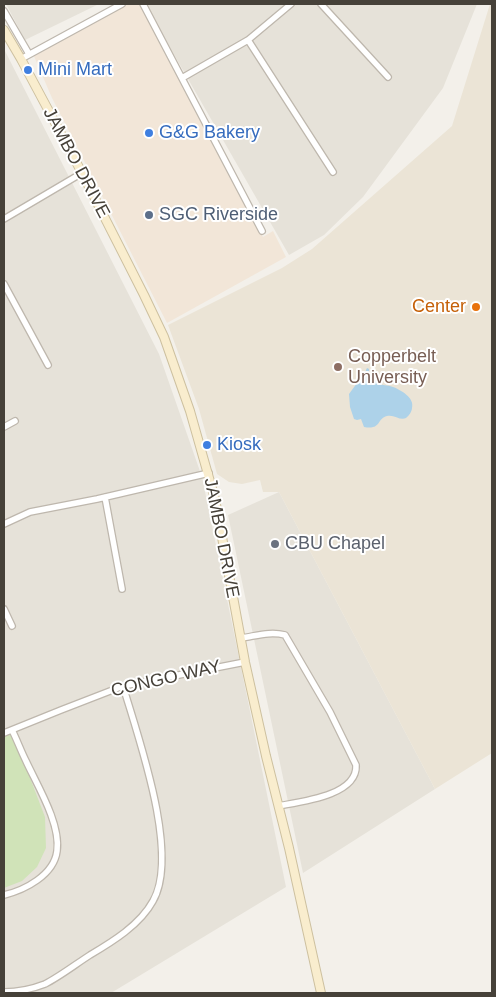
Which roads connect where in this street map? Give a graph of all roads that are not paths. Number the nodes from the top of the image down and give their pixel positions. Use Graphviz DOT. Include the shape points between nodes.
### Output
graph roads {
  1 [pos="122,4"];
  2 [pos="143,4"];
  3 [pos="291,4"];
  4 [pos="322,4"];
  5 [pos="4,11"];
  6 [pos="4,30"];
  7 [pos="248,40"];
  8 [pos="29,54"];
  9 [pos="21,59"];
  10 [pos="388,77"];
  11 [pos="182,78"];
  12 [pos="333,172"];
  13 [pos="82,173"];
  14 [pos="4,219"];
  15 [pos="262,231"];
  16 [pos="4,284"];
  17 [pos="48,365"];
  18 [pos="15,421"];
  19 [pos="4,427"];
  20 [pos="209,473"];
  21 [pos="105,497"];
  22 [pos="4,524"];
  23 [pos="122,589"];
  24 [pos="4,609"];
  25 [pos="12,626"];
  26 [pos="241,638"];
  27 [pos="246,662"];
  28 [pos="123,686"];
  29 [pos="12,730"];
  30 [pos="4,733"];
  31 [pos="278,806"];
  32 [pos="4,895"];
  33 [pos="4,992"];
  34 [pos="321,993"];
  1 -- 8 [label="street"];
  2 -- 11 [label="street"];
  3 -- 7 [label="street"];
  4 -- 10 [label="street"];
  5 -- 8 [label="street"];
  6 -- 9 [label="main road, JAMBO DRIVE"];
  7 -- 11 [label="street"];
  7 -- 12 [label="street"];
  8 -- 9 [label="street"];
  9 -- 13 [label="main road, JAMBO DRIVE"];
  11 -- 15 [label="street"];
  13 -- 14 [label="street"];
  13 -- 20 [label="main road, JAMBO DRIVE" via="164,337"];
  16 -- 17 [label="street"];
  18 -- 19 [label="street"];
  20 -- 21 [label="street"];
  20 -- 26 [label="main road, JAMBO DRIVE"];
  21 -- 22 [label="street" via="30,512"];
  21 -- 23 [label="street"];
  24 -- 25 [label="street"];
  26 -- 27 [label="main road, JAMBO DRIVE"];
  26 -- 31 [label="street" via="269,633 285,635 330,712 356,765 354,776 343,788 319,798"];
  27 -- 28 [label="street, CONGO WAY"];
  27 -- 31 [label="main road, JAMBO DRIVE"];
  28 -- 29 [label="street, CONGO WAY"];
  28 -- 33 [label="street" via="151,782 161,835 162,867 154,900 129,929 99,950 45,983 16,992"];
  29 -- 30 [label="street, CONGO WAY"];
  29 -- 32 [label="street" via="47,804 57,851 40,878"];
  31 -- 34 [label="main road, JAMBO DRIVE"];
}
